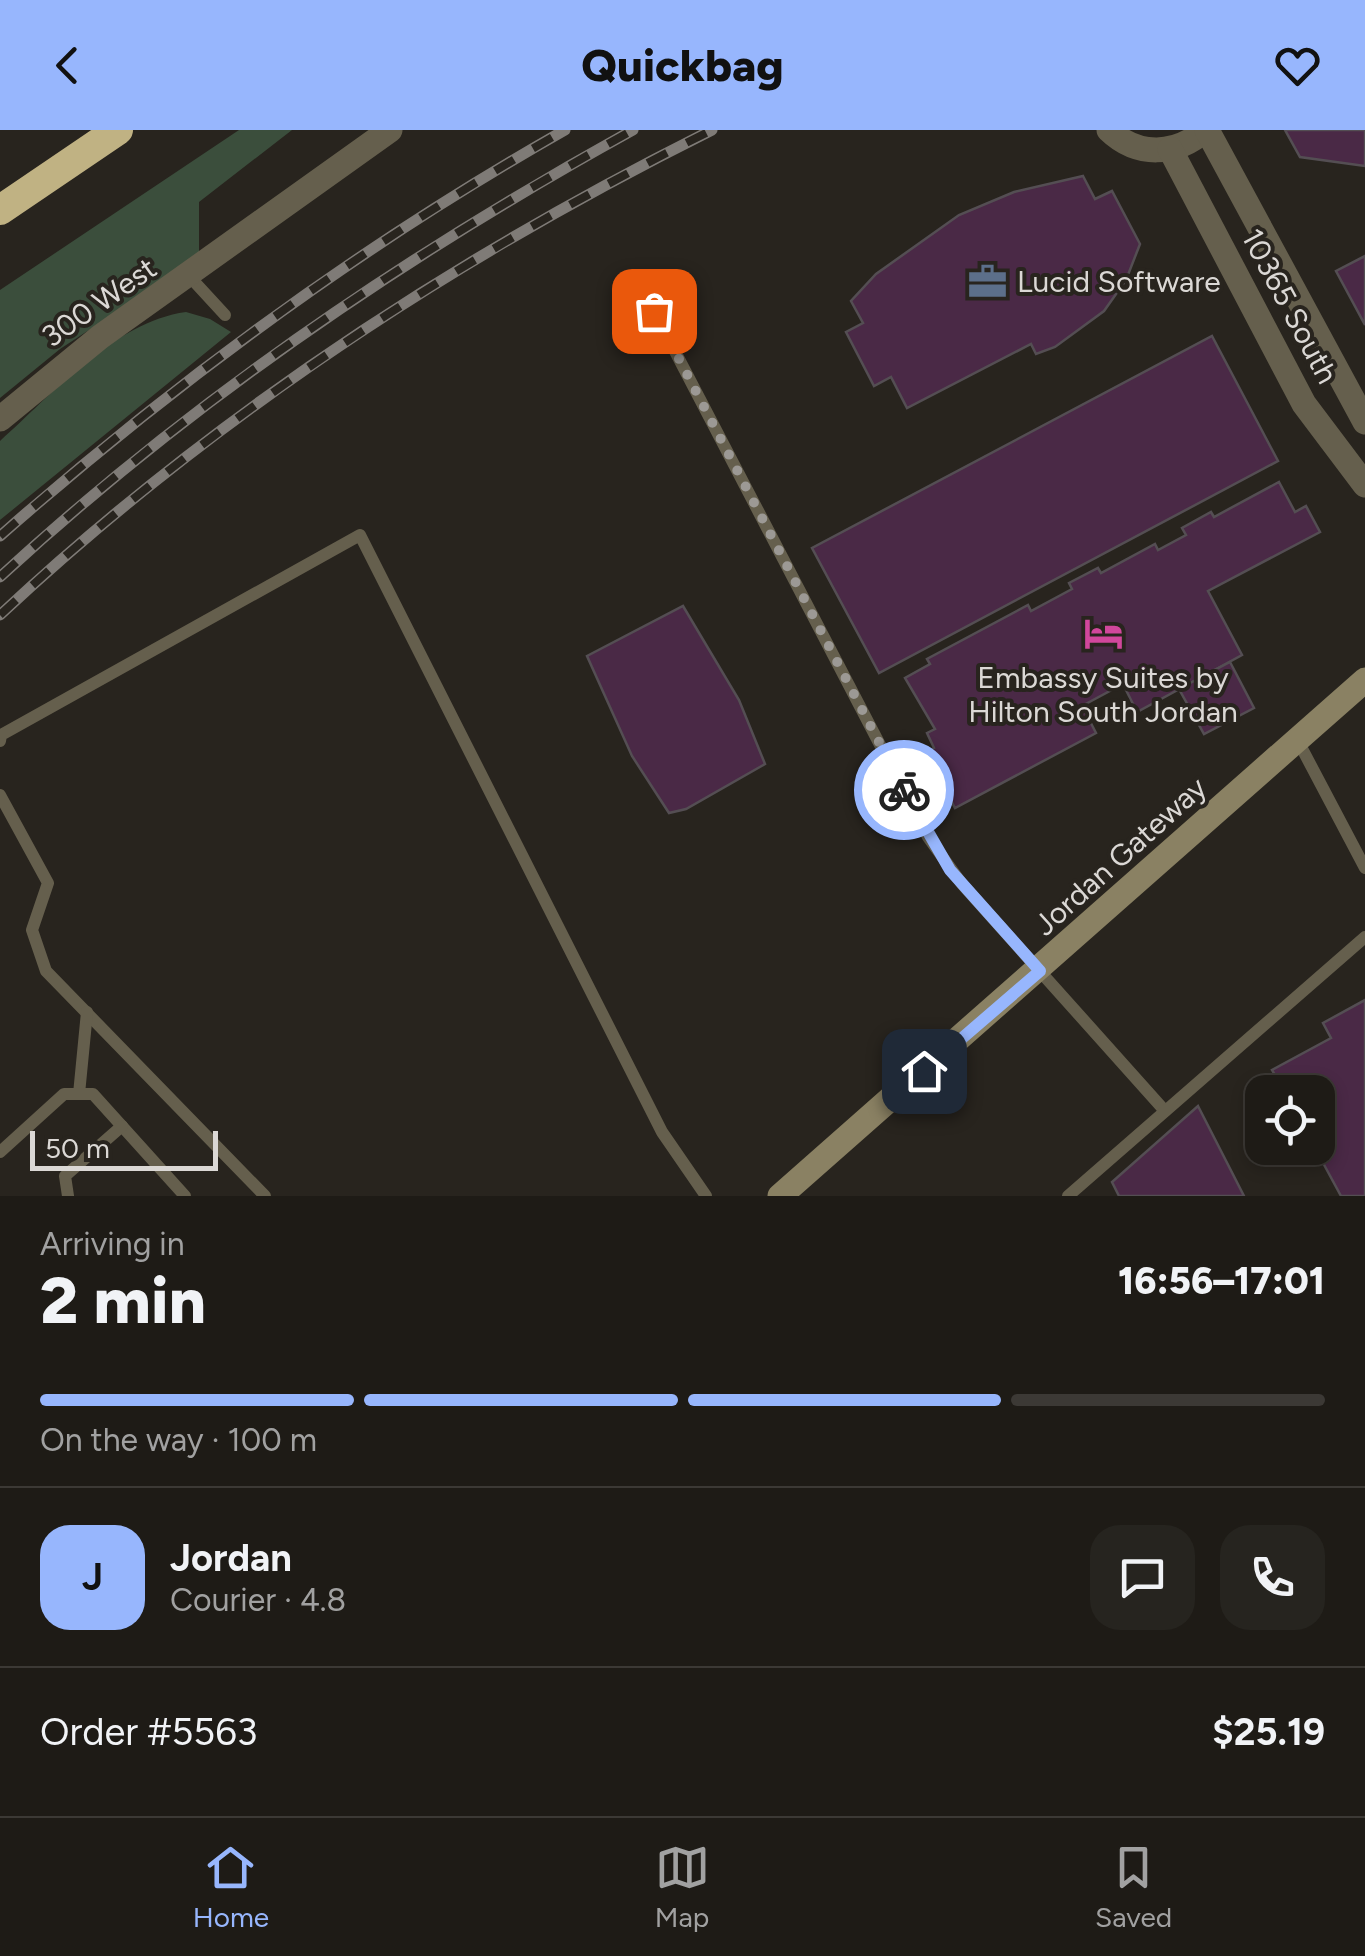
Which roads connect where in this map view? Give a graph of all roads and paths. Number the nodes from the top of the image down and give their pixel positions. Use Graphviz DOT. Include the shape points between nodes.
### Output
graph roads {
  1 [pos="118,130"];
  2 [pos="390,130"];
  3 [pos="1109,130"];
  4 [pos="1206,130"];
  5 [pos="1170,149"];
  6 [pos="0,210"];
  7 [pos="190,277"];
  8 [pos="654,311"];
  9 [pos="225,315"];
  10 [pos="0,419"];
  11 [pos="1365,422"];
  12 [pos="1365,485"];
  13 [pos="1365,680"];
  14 [pos="0,741"];
  15 [pos="1298,741"];
  16 [pos="0,795"];
  17 [pos="1365,868"];
  18 [pos="1365,937"];
  19 [pos="1040,971"];
  20 [pos="86,1012"];
  21 [pos="79,1094"];
  22 [pos="1164,1111"];
  23 [pos="122,1126"];
  24 [pos="0,1152"];
  25 [pos="68,1196"];
  26 [pos="185,1196"];
  27 [pos="265,1196"];
  28 [pos="706,1196"];
  29 [pos="780,1196"];
  30 [pos="1068,1196"];
  1 -- 6 [label="highway"];
  2 -- 7 [label="street, 300 West"];
  3 -- 5 [label="street" via="1139,148"];
  4 -- 5 [label="street, 10365 South"];
  4 -- 11 [label="street, 10365 South"];
  5 -- 12 [label="street, 10365 South" via="1304,404"];
  7 -- 9 [label="lane"];
  7 -- 10 [label="street, 300 West" via="100,337"];
  8 -- 19 [label="lane" via="928,837"];
  13 -- 15 [label="main road, Jordan Gateway"];
  14 -- 28 [label="lane" via="360,535 662,1132"];
  15 -- 17 [label="lane"];
  15 -- 19 [label="main road, Jordan Gateway"];
  16 -- 20 [label="lane" via="48,883 32,930 46,971"];
  18 -- 22 [label="lane"];
  19 -- 22 [label="lane"];
  19 -- 29 [label="main road, Jordan Gateway"];
  20 -- 21 [label="lane"];
  20 -- 27 [label="lane"];
  21 -- 23 [label="lane" via="93,1094"];
  21 -- 24 [label="lane" via="64,1094"];
  22 -- 30 [label="lane"];
  23 -- 25 [label="lane" via="65,1176"];
  23 -- 26 [label="lane"];
}
